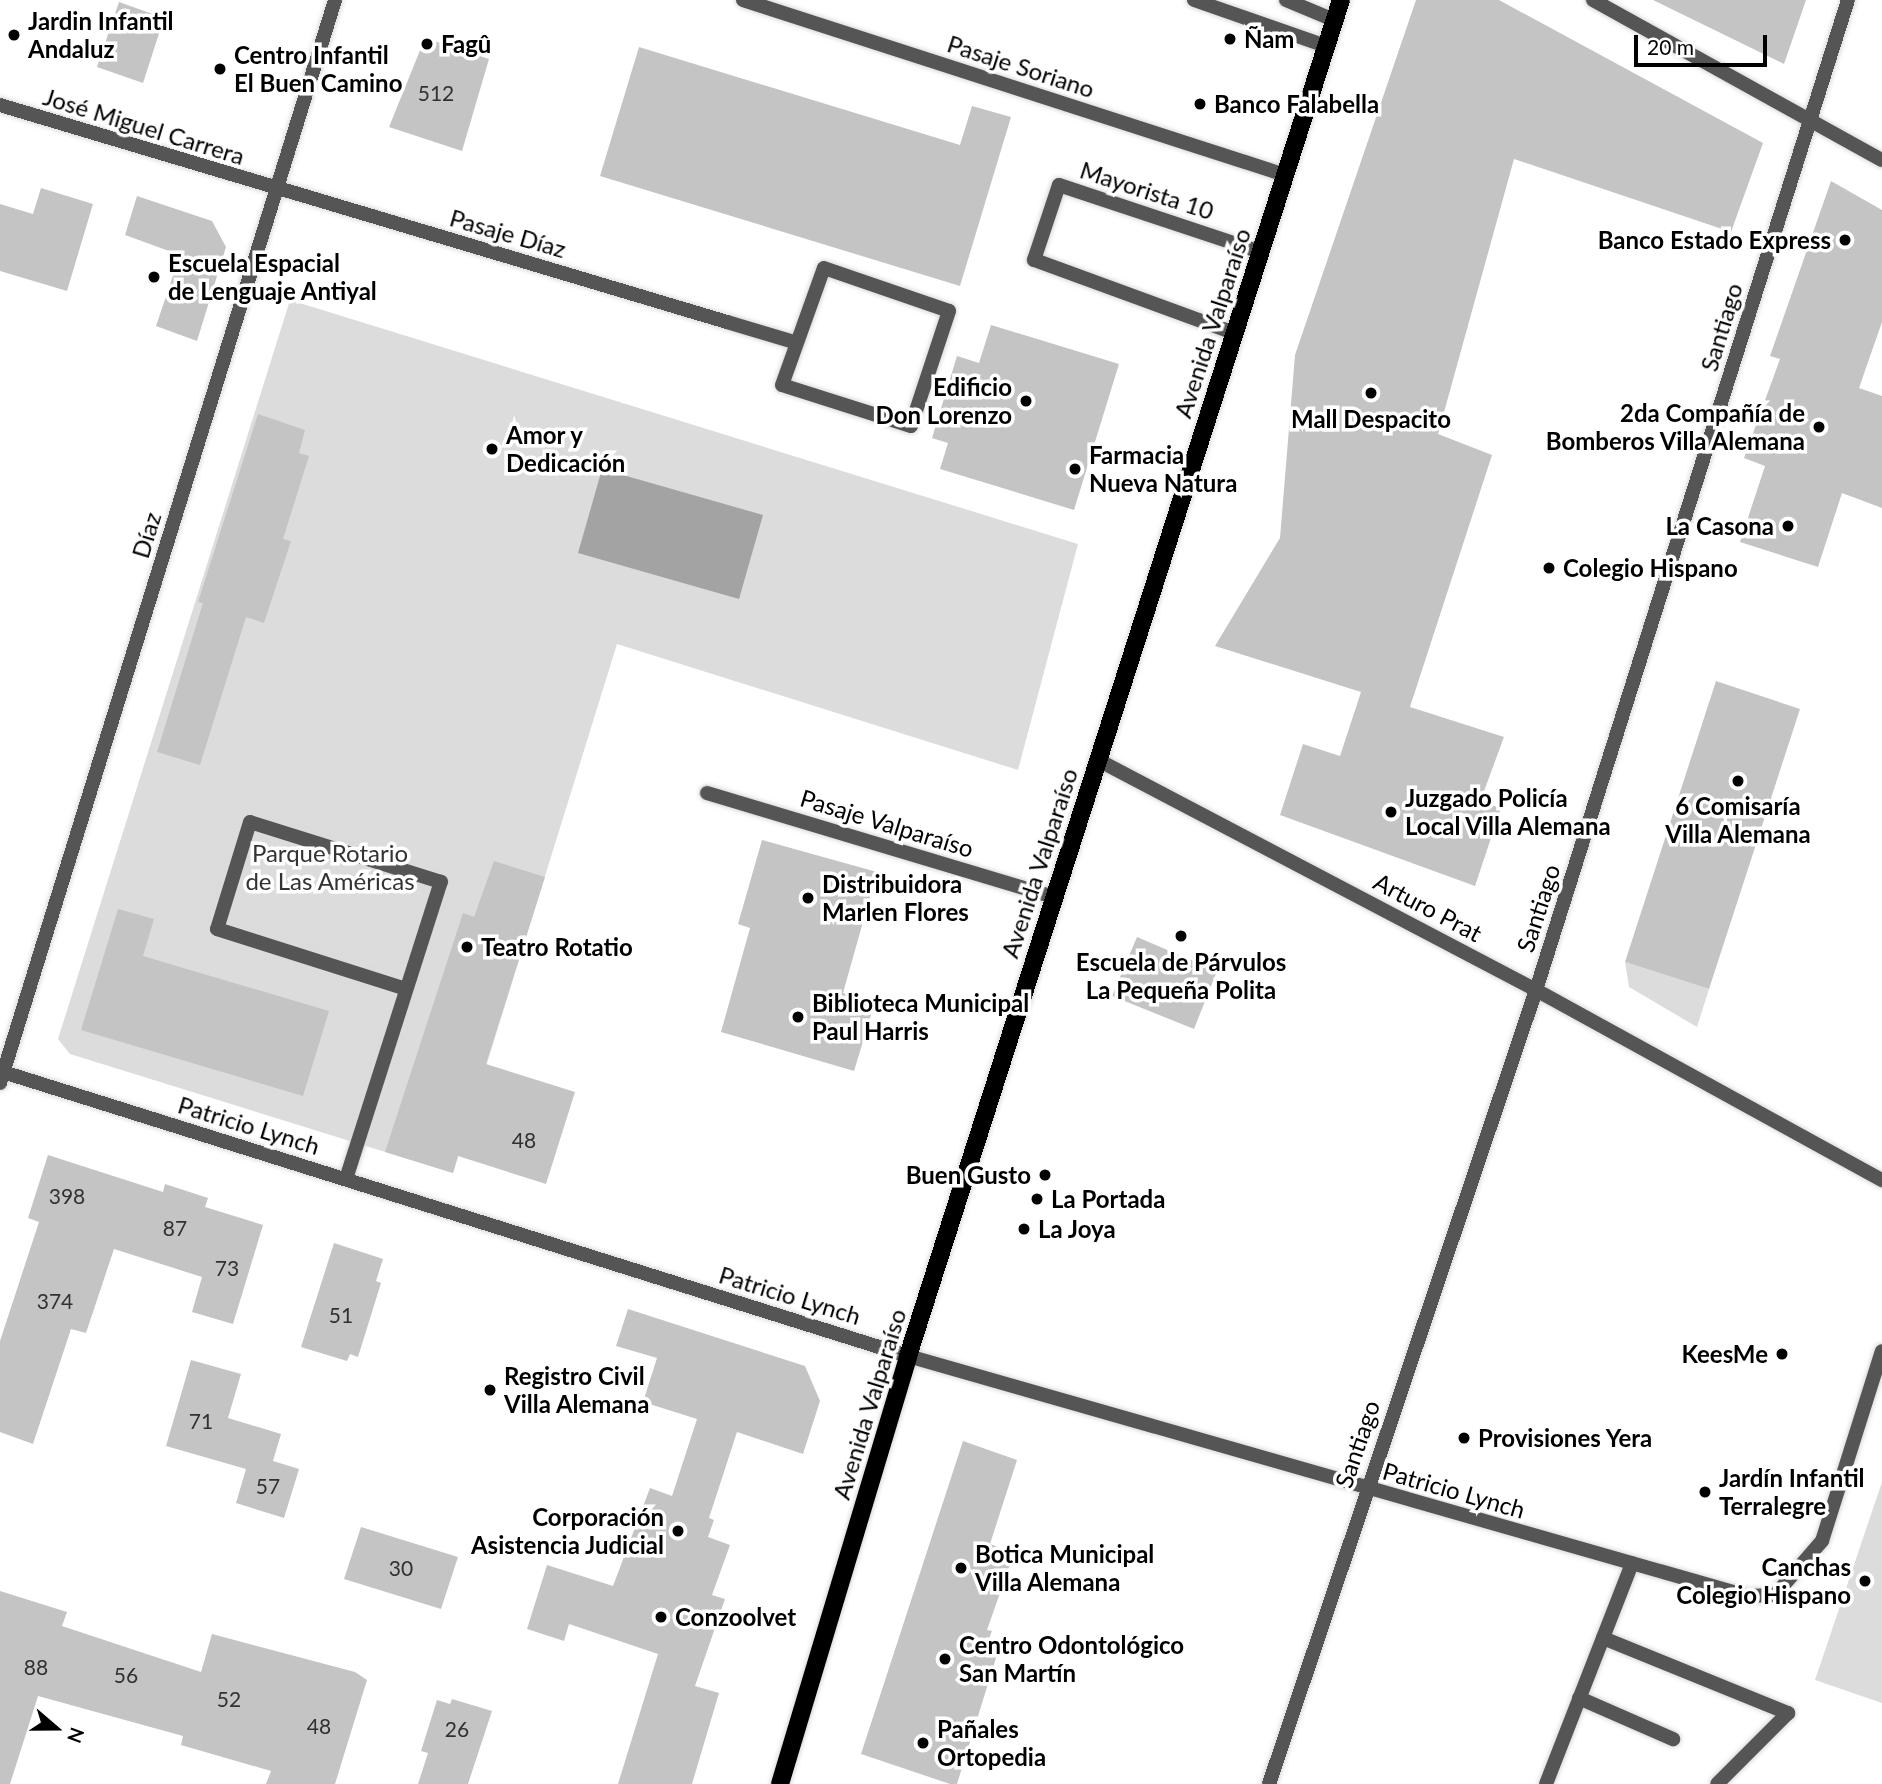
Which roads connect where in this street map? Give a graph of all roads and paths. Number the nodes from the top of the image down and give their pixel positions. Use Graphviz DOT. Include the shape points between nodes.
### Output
graph roads {
  1 [pos="335,0"];
  2 [pos="743,0"];
  3 [pos="1194,0"];
  4 [pos="1286,0"];
  5 [pos="1340,0"];
  6 [pos="1593,0"];
  7 [pos="1848,0"];
  8 [pos="1334,20"];
  9 [pos="1326,46"];
  10 [pos="0,105"];
  11 [pos="1809,121"];
  12 [pos="1882,160"];
  13 [pos="1284,176"];
  14 [pos="275,191"];
  15 [pos="1260,252"];
  16 [pos="1234,332"];
  17 [pos="794,342"];
  18 [pos="1098,760"];
  19 [pos="707,793"];
  20 [pos="1054,897"];
  21 [pos="406,989"];
  22 [pos="1536,990"];
  23 [pos="1,1075"];
  24 [pos="346,1179"];
  25 [pos="1882,1180"];
  26 [pos="1882,1351"];
  27 [pos="908,1356"];
  28 [pos="1366,1489"];
  29 [pos="1632,1563"];
  30 [pos="1602,1639"];
  31 [pos="1579,1698"];
  32 [pos="1673,1739"];
  33 [pos="780,1784"];
  34 [pos="1269,1784"];
  35 [pos="1546,1784"];
  36 [pos="1717,1784"];
  1 -- 14 [label="street, Díaz"];
  2 -- 13 [label="street, Pasaje Soriano"];
  3 -- 9 [label="street"];
  4 -- 8 [label="street"];
  5 -- 8 [label="main road, Avenida Valparaíso"];
  6 -- 11 [label="street"];
  7 -- 11 [label="street, Santiago"];
  8 -- 9 [label="main road, Avenida Valparaíso"];
  9 -- 13 [label="main road, Avenida Valparaíso"];
  10 -- 14 [label="street, José Miguel Carrera"];
  11 -- 12 [label="street"];
  11 -- 22 [label="street, Santiago"];
  13 -- 15 [label="main road, Avenida Valparaíso"];
  14 -- 17 [label="street, Pasaje Díaz"];
  14 -- 23 [label="street, Díaz"];
  15 -- 16 [label="main road, Avenida Valparaíso"];
  15 -- 16 [label="street, Mayorista 10" via="1059,185 1034,260"];
  16 -- 18 [label="main road, Avenida Valparaíso"];
  17 -- 17 [label="street" via="824,268 949,311 911,426 782,385"];
  18 -- 20 [label="main road, Avenida Valparaíso"];
  18 -- 22 [label="street, Arturo Prat"];
  19 -- 20 [label="street, Pasaje Valparaíso"];
  20 -- 27 [label="main road, Avenida Valparaíso"];
  21 -- 21 [label="street" via="441,882 250,822 217,929"];
  21 -- 24 [label="street"];
  22 -- 25 [label="street, Arturo Prat"];
  22 -- 28 [label="street, Santiago"];
  23 -- 24 [label="street, Patricio Lynch"];
  24 -- 27 [label="street, Patricio Lynch"];
  26 -- 29 [label="street, Patricio Lynch" via="1822,1541 1775,1595 1747,1596"];
  27 -- 28 [label="street, Patricio Lynch"];
  27 -- 33 [label="main road, Avenida Valparaíso"];
  28 -- 29 [label="street, Patricio Lynch"];
  28 -- 34 [label="street, Santiago"];
  29 -- 30 [label="street"];
  30 -- 31 [label="street"];
  30 -- 36 [label="street" via="1788,1713"];
  31 -- 32 [label="street"];
  31 -- 35 [label="street"];
}
